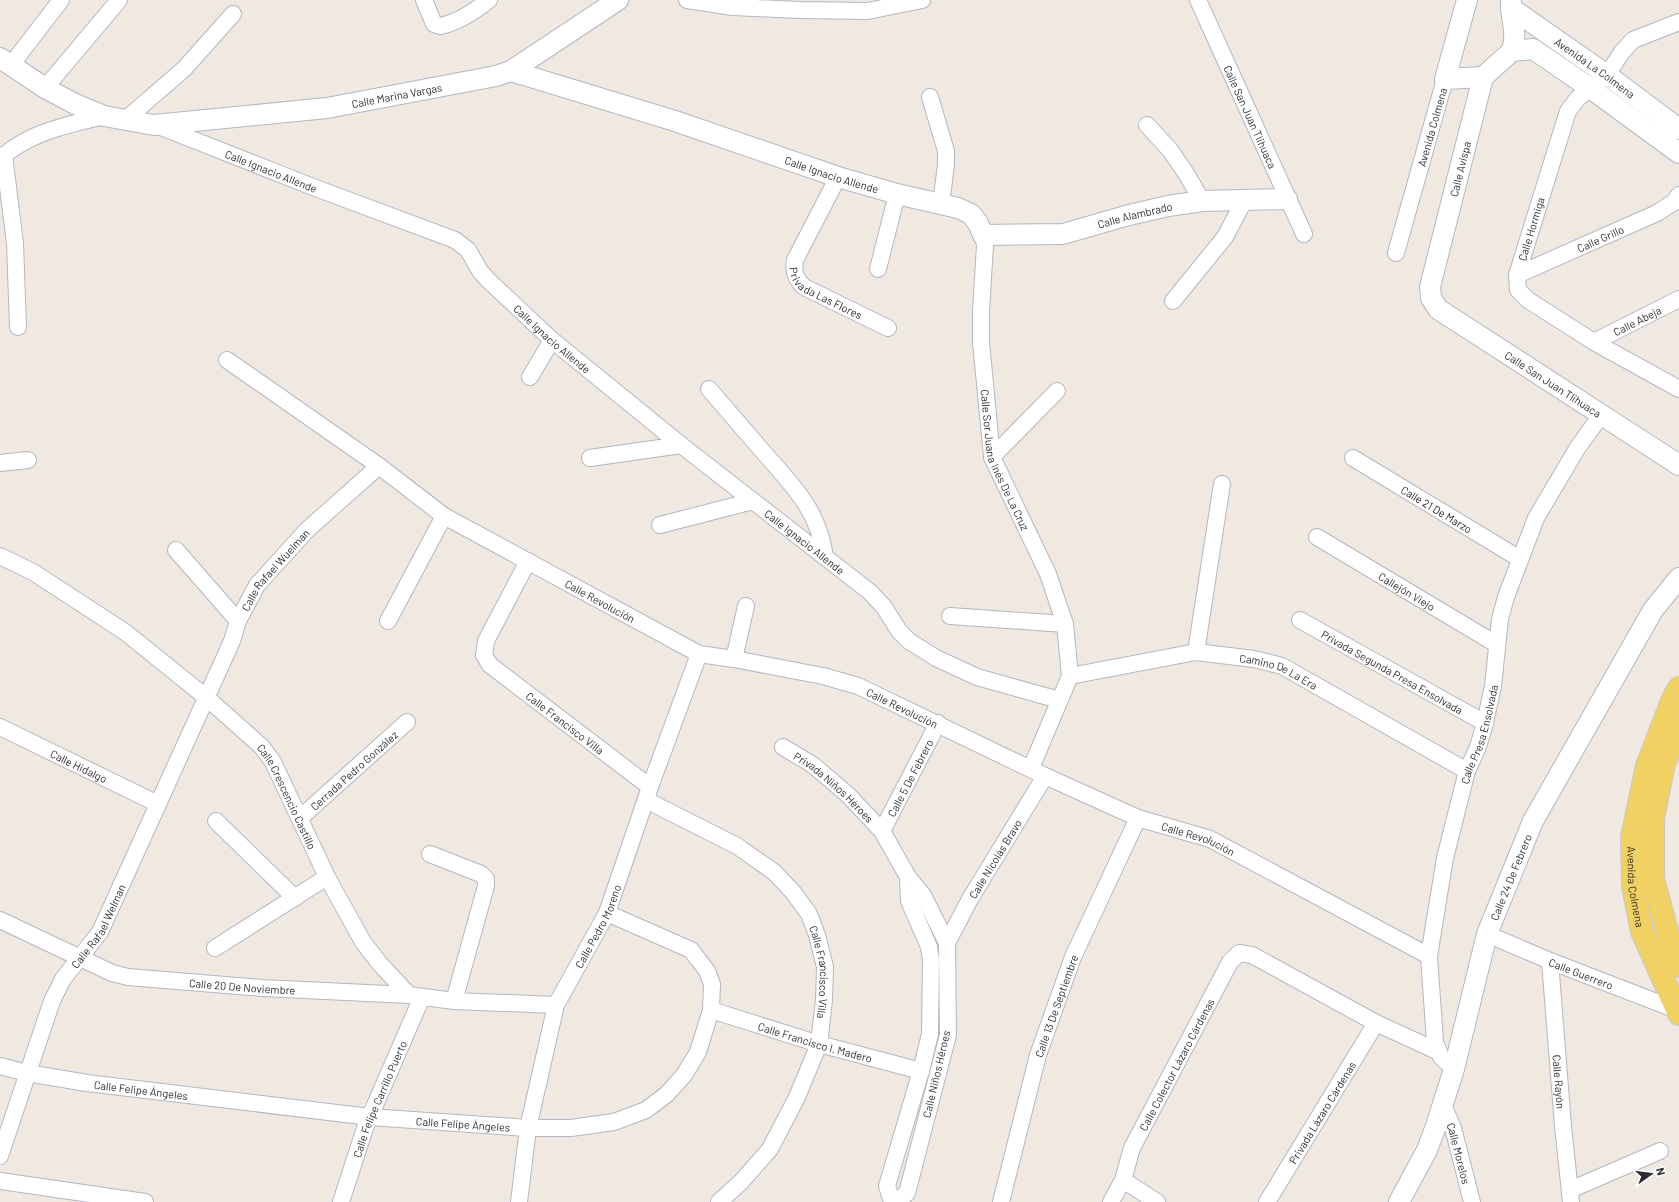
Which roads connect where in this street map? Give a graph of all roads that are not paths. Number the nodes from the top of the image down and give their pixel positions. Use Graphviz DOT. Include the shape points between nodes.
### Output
graph roads {
  1 [pos="61,0"];
  2 [pos="119,0"];
  3 [pos="424,0"];
  4 [pos="489,0"];
  5 [pos="618,0"];
  6 [pos="687,0"];
  7 [pos="922,0"];
  8 [pos="1198,0"];
  9 [pos="1467,0"];
  10 [pos="1511,4"];
  11 [pos="802,5"];
  12 [pos="843,5"];
  13 [pos="233,14"];
  14 [pos="1679,22"];
  15 [pos="1512,51"];
  16 [pos="5,62"];
  17 [pos="512,71"];
  18 [pos="1607,75"];
  19 [pos="1483,77"];
  20 [pos="1446,79"];
  21 [pos="45,88"];
  22 [pos="1590,88"];
  23 [pos="930,97"];
  24 [pos="104,116"];
  25 [pos="125,120"];
  26 [pos="1147,124"];
  27 [pos="154,125"];
  28 [pos="1679,129"];
  29 [pos="1679,153"];
  30 [pos="2,157"];
  31 [pos="838,177"];
  32 [pos="897,194"];
  33 [pos="1679,195"];
  34 [pos="1245,199"];
  35 [pos="1288,199"];
  36 [pos="1202,201"];
  37 [pos="942,204"];
  38 [pos="983,234"];
  39 [pos="1304,234"];
  40 [pos="1396,253"];
  41 [pos="878,269"];
  42 [pos="1516,275"];
  43 [pos="1431,298"];
  44 [pos="1679,299"];
  45 [pos="1172,301"];
  46 [pos="18,327"];
  47 [pos="888,328"];
  48 [pos="552,340"];
  49 [pos="1594,342"];
  50 [pos="227,360"];
  51 [pos="530,377"];
  52 [pos="709,389"];
  53 [pos="1679,390"];
  54 [pos="1057,391"];
  55 [pos="1602,414"];
  56 [pos="681,445"];
  57 [pos="992,457"];
  58 [pos="590,458"];
  59 [pos="1353,458"];
  60 [pos="28,460"];
  61 [pos="0,463"];
  62 [pos="1679,465"];
  63 [pos="379,466"];
  64 [pos="1222,484"];
  65 [pos="753,501"];
  66 [pos="444,516"];
  67 [pos="660,524"];
  68 [pos="1317,537"];
  69 [pos="176,550"];
  70 [pos="0,556"];
  71 [pos="825,557"];
  72 [pos="1520,559"];
  73 [pos="528,561"];
  74 [pos="1679,578"];
  75 [pos="746,606"];
  76 [pos="950,616"];
  77 [pos="1300,620"];
  78 [pos="238,621"];
  79 [pos="388,621"];
  80 [pos="1065,624"];
  81 [pos="1496,644"];
  82 [pos="1196,652"];
  83 [pos="700,654"];
  84 [pos="734,659"];
  85 [pos="1070,676"];
  86 [pos="1679,688"];
  87 [pos="206,698"];
  88 [pos="1059,700"];
  89 [pos="407,722"];
  90 [pos="938,723"];
  91 [pos="1485,724"];
  92 [pos="0,727"];
  93 [pos="1679,727"];
  94 [pos="783,747"];
  95 [pos="1030,768"];
  96 [pos="1468,771"];
  97 [pos="1045,776"];
  98 [pos="648,793"];
  99 [pos="158,804"];
  100 [pos="300,818"];
  101 [pos="1138,818"];
  102 [pos="216,821"];
  103 [pos="882,831"];
  104 [pos="430,854"];
  105 [pos="327,877"];
  106 [pos="908,877"];
  107 [pos="295,898"];
  108 [pos="606,913"];
  109 [pos="0,920"];
  110 [pos="1487,934"];
  111 [pos="947,943"];
  112 [pos="215,948"];
  113 [pos="1429,956"];
  114 [pos="80,958"];
  115 [pos="1550,961"];
  116 [pos="1679,966"];
  117 [pos="416,996"];
  118 [pos="454,1001"];
  119 [pos="556,1005"];
  120 [pos="711,1010"];
  121 [pos="1678,1012"];
  122 [pos="1376,1023"];
  123 [pos="819,1044"];
  124 [pos="1437,1051"];
  125 [pos="0,1066"];
  126 [pos="1454,1069"];
  127 [pos="921,1071"];
  128 [pos="27,1073"];
  129 [pos="1443,1105"];
  130 [pos="370,1117"];
  131 [pos="528,1128"];
  132 [pos="1660,1151"];
  133 [pos="0,1156"];
  134 [pos="1122,1180"];
  135 [pos="0,1181"];
  136 [pos="1570,1196"];
  137 [pos="145,1202"];
  138 [pos="340,1202"];
  139 [pos="519,1202"];
  140 [pos="719,1202"];
  141 [pos="892,1202"];
  142 [pos="896,1202"];
  143 [pos="1001,1202"];
  144 [pos="1112,1202"];
  145 [pos="1157,1202"];
  146 [pos="1267,1202"];
  147 [pos="1399,1202"];
  148 [pos="1472,1202"];
  1 -- 16 [label="street"];
  2 -- 21 [label="street"];
  3 -- 4 [label="street" via="434,24 440,26 459,20"];
  5 -- 17 [label="street, Calle Marina Vargas"];
  6 -- 11 [label="street" via="733,7"];
  7 -- 12 [label="street" via="868,11"];
  8 -- 35 [label="street, Calle San Juan Tlihuaca"];
  9 -- 20 [label="street, Avenida Colmena"];
  10 -- 15 [label="street" via="1515,30"];
  10 -- 18 [label="street, Avenida La Colmena"];
  11 -- 12 [label="street"];
  13 -- 25 [label="street" via="184,69"];
  14 -- 18 [label="street, Calle Hormiga" via="1632,40"];
  15 -- 19 [label="street"];
  15 -- 22 [label="street, Avenida La Colmena" via="1534,49"];
  16 -- 21 [label="street, Calle Ignacio Allende"];
  17 -- 27 [label="street, Calle Marina Vargas" via="327,108"];
  17 -- 31 [label="street, Calle Ignacio Allende" via="676,121"];
  18 -- 22 [label="street, Calle Hormiga"];
  18 -- 28 [label="street, Avenida La Colmena"];
  19 -- 20 [label="street"];
  19 -- 43 [label="street, Calle Avispa" via="1430,287"];
  20 -- 40 [label="street, Avenida Colmena"];
  21 -- 24 [label="street, Calle Ignacio Allende"];
  22 -- 29 [label="street, Avenida La Colmena"];
  22 -- 42 [label="street, Calle Hormiga" via="1568,111"];
  23 -- 37 [label="street" via="946,151"];
  24 -- 25 [label="street, Calle Ignacio Allende"];
  24 -- 30 [label="street" via="47,131 25,140"];
  25 -- 27 [label="street, Calle Ignacio Allende"];
  26 -- 36 [label="street" via="1170,150"];
  27 -- 48 [label="street, Calle Ignacio Allende" via="455,240 468,250 488,280"];
  30 -- 46 [label="street" via="15,242"];
  31 -- 32 [label="street, Calle Ignacio Allende"];
  31 -- 47 [label="street, Privada Las Flores" via="795,260 795,274 804,287"];
  32 -- 37 [label="street, Calle Ignacio Allende"];
  32 -- 41 [label="street"];
  33 -- 42 [label="street, Calle Grillo" via="1674,202 1658,213"];
  34 -- 35 [label="street, Calle Alambrado"];
  34 -- 36 [label="street, Calle Alambrado"];
  34 -- 45 [label="street" via="1225,237"];
  35 -- 39 [label="street, Calle San Juan Tlihuaca"];
  36 -- 38 [label="street, Calle Alambrado" via="1129,215 1063,234"];
  37 -- 38 [label="street, Calle Ignacio Allende" via="971,214"];
  38 -- 57 [label="street, Calle Sor Juana Inés De La Cruz" via="985,245 980,311 981,342"];
  42 -- 49 [label="street, Calle Hormiga" via="1518,290 1528,300"];
  43 -- 55 [label="street, Calle San Juan Tlihuaca" via="1438,309"];
  44 -- 49 [label="street, Calle Abeja"];
  48 -- 51 [label="street"];
  48 -- 56 [label="street, Calle Ignacio Allende"];
  49 -- 53 [label="street, Calle Hormiga"];
  50 -- 63 [label="street, Calle Revolución"];
  52 -- 71 [label="street" via="801,495 823,540"];
  54 -- 57 [label="street"];
  55 -- 62 [label="street, Calle San Juan Tlihuaca"];
  55 -- 72 [label="street, Calle Presa Ensolvada" via="1578,447 1536,518"];
  56 -- 58 [label="street"];
  56 -- 65 [label="street, Calle Ignacio Allende"];
  57 -- 80 [label="street, Calle Sor Juana Inés De La Cruz" via="1048,574"];
  59 -- 72 [label="street, Calle 21 De Marzo"];
  60 -- 61 [label="street"];
  63 -- 66 [label="street, Calle Revolución"];
  63 -- 78 [label="street, Calle Rafael Wuelman" via="307,530 257,585"];
  64 -- 82 [label="street"];
  65 -- 67 [label="street"];
  65 -- 71 [label="street, Calle Ignacio Allende"];
  66 -- 73 [label="street, Calle Revolución"];
  66 -- 79 [label="street"];
  68 -- 81 [label="street, Callejón Viejo"];
  69 -- 78 [label="street"];
  70 -- 87 [label="street, Calle Crescencio Castillo" via="33,572 125,632"];
  71 -- 88 [label="street, Calle Ignacio Allende" via="870,592 909,641 936,658 977,677"];
  72 -- 81 [label="street, Calle Presa Ensolvada" via="1500,619"];
  73 -- 83 [label="street, Calle Revolución"];
  73 -- 98 [label="street, Calle Francisco Villa" via="486,641 484,655 490,665"];
  74 -- 110 [label="street, Calle 24 De Febrero" via="1653,610 1533,821"];
  75 -- 84 [label="street"];
  76 -- 80 [label="street"];
  77 -- 91 [label="street, Privada Segunda Presa Ensolvada"];
  78 -- 87 [label="street, Calle Rafael Wuelman" via="232,641"];
  80 -- 85 [label="street, Calle Sor Juana Inés De La Cruz"];
  81 -- 91 [label="street, Calle Presa Ensolvada" via="1493,686"];
  82 -- 85 [label="street, Camino De La Era"];
  82 -- 96 [label="street, Camino De La Era" via="1254,659 1282,666"];
  83 -- 84 [label="street, Calle Revolución"];
  83 -- 98 [label="street, Calle Pedro Moreno"];
  84 -- 90 [label="street, Calle Revolución" via="823,676 858,686"];
  85 -- 88 [label="street"];
  86 -- 121 [label="main road, Avenida Colmena" via="1647,766 1632,837 1633,886 1642,932"];
  87 -- 99 [label="street, Calle Rafael Welman"];
  87 -- 100 [label="street, Calle Crescencio Castillo" via="262,747 273,762"];
  88 -- 95 [label="street"];
  89 -- 100 [label="street, Cerrada Pedro González"];
  90 -- 95 [label="street, Calle Revolución"];
  90 -- 103 [label="street, Calle 5 De Febrero"];
  91 -- 96 [label="street, Calle Presa Ensolvada"];
  92 -- 99 [label="street, Calle Hidalgo"];
  93 -- 116 [label="main road, Avenida Colmena" via="1664,764 1653,818 1653,879 1673,953"];
  94 -- 103 [label="street, Privada Niños Héroes" via="813,765 848,795"];
  95 -- 97 [label="street, Calle Revolución"];
  96 -- 113 [label="street, Calle Presa Ensolvada" via="1445,858"];
  97 -- 101 [label="street, Calle Revolución"];
  97 -- 111 [label="street, Calle Nicolás Bravo" via="970,899"];
  98 -- 108 [label="street, Calle Pedro Moreno"];
  98 -- 123 [label="street, Calle Francisco Villa" via="737,846 774,872 809,914 825,966"];
  99 -- 114 [label="street, Calle Rafael Welman" via="100,932"];
  100 -- 105 [label="street, Calle Crescencio Castillo"];
  101 -- 113 [label="street, Calle Revolución" via="1210,839"];
  101 -- 143 [label="street, Calle 13 De Septiembre" via="1073,957 1038,1055"];
  102 -- 107 [label="street"];
  103 -- 106 [label="street, Calle Niños Héroes"];
  104 -- 118 [label="street" via="481,874 486,879"];
  105 -- 107 [label="street"];
  105 -- 117 [label="street, Calle Crescencio Castillo" via="363,942 380,964"];
  106 -- 111 [label="street, Calle Niños Héroes" via="923,895"];
  106 -- 127 [label="street, Calle Niños Héroes" via="909,901 925,937 931,960 930,1034"];
  107 -- 112 [label="street"];
  108 -- 119 [label="street, Calle Pedro Moreno"];
  108 -- 120 [label="street, Calle Felipe Ángeles" via="691,950 707,971 712,984"];
  109 -- 114 [label="street, Calle 20 De Noviembre"];
  110 -- 115 [label="street, Calle Guerrero"];
  110 -- 126 [label="street, Calle 24 De Febrero"];
  111 -- 142 [label="street, Calle Niños Héroes" via="948,1035 908,1193"];
  113 -- 124 [label="street, Calle Presa Ensolvada"];
  114 -- 117 [label="street, Calle 20 De Noviembre" via="112,973 128,977 262,988"];
  114 -- 128 [label="street, Calle Rafael Welman" via="63,978 52,1001"];
  115 -- 121 [label="street, Calle Guerrero"];
  115 -- 136 [label="street, Calle Rayón"];
  117 -- 118 [label="street"];
  117 -- 130 [label="street, Calle Felipe Carrillo Puerto"];
  118 -- 119 [label="street"];
  119 -- 131 [label="street, Calle Pedro Moreno"];
  120 -- 123 [label="street, Calle Francisco I. Madero"];
  120 -- 131 [label="street, Calle Felipe Ángeles" via="698,1052 684,1075 667,1094 646,1110 614,1122 571,1128"];
  122 -- 124 [label="street"];
  122 -- 134 [label="street, Calle Colector Lázaro Cárdenas" via="1252,955 1239,953 1230,962 1132,1148"];
  122 -- 146 [label="street, Privada Lázaro Cárdenas"];
  123 -- 127 [label="street, Calle Francisco I. Madero"];
  123 -- 140 [label="street, Calle Francisco Villa" via="797,1097 770,1149"];
  124 -- 126 [label="street"];
  125 -- 128 [label="street, Calle Felipe Ángeles"];
  126 -- 129 [label="street, Calle 24 De Febrero"];
  127 -- 141 [label="street, Calle Niños Héroes" via="887,1186"];
  128 -- 130 [label="street, Calle Felipe Ángeles" via="87,1083"];
  128 -- 133 [label="street, Calle Rafael Welman"];
  129 -- 147 [label="street, Calle 24 De Febrero" via="1426,1150"];
  129 -- 148 [label="street, Calle Morelos" via="1454,1128"];
  130 -- 131 [label="street, Calle Felipe Ángeles"];
  130 -- 138 [label="street, Calle Felipe Carrillo Puerto"];
  131 -- 139 [label="street, Calle Pedro Moreno"];
  132 -- 136 [label="street"];
  134 -- 144 [label="street"];
  134 -- 145 [label="street"];
  135 -- 137 [label="street"];
}
